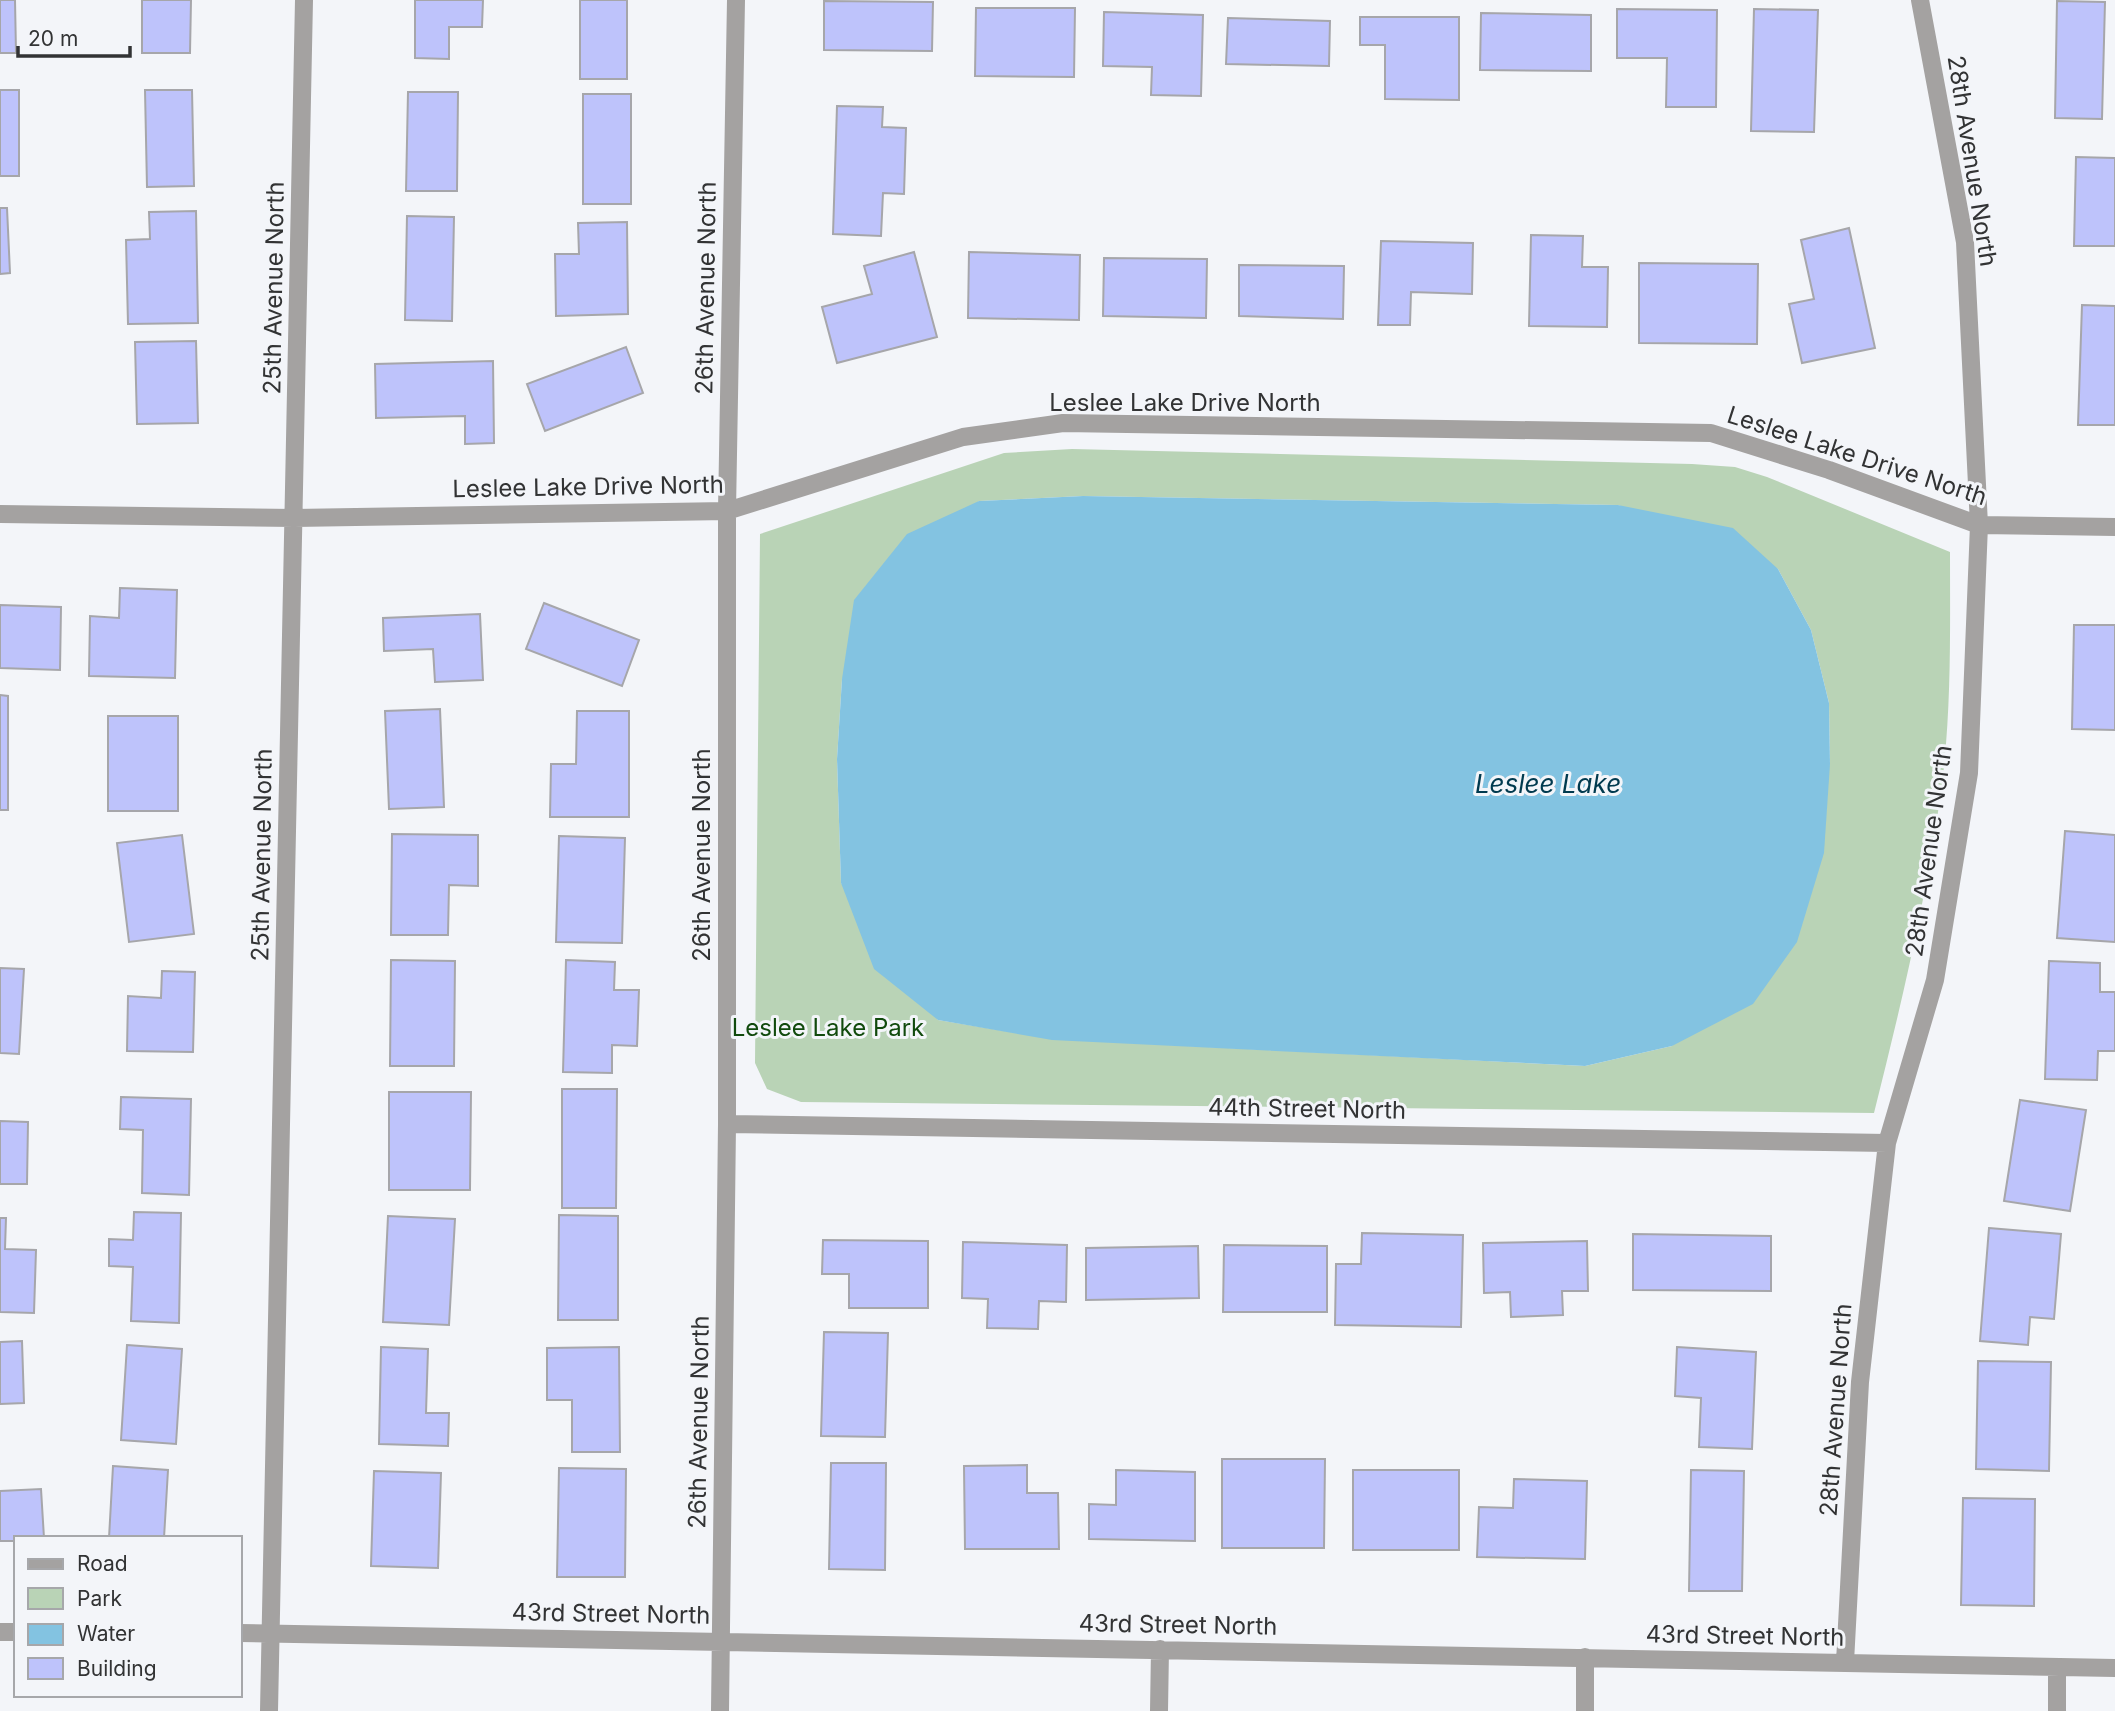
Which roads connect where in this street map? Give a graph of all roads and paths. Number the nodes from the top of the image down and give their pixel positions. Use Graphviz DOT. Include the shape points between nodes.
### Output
graph roads {
  1 [pos="304,0"];
  2 [pos="736,0"];
  3 [pos="1920,0"];
  4 [pos="727,511"];
  5 [pos="0,514"];
  6 [pos="294,518"];
  7 [pos="1979,525"];
  8 [pos="2115,527"];
  9 [pos="727,1124"];
  10 [pos="1887,1143"];
  11 [pos="242,1633"];
  12 [pos="270,1633"];
  13 [pos="721,1641"];
  14 [pos="1160,1649"];
  15 [pos="1585,1657"];
  16 [pos="1845,1662"];
  17 [pos="2057,1667"];
  18 [pos="2115,1668"];
  19 [pos="269,1711"];
  20 [pos="720,1711"];
  21 [pos="1159,1711"];
  22 [pos="1585,1711"];
  23 [pos="2057,1711"];
  1 -- 6 [label="street, 25th Avenue North"];
  2 -- 4 [label="street, 26th Avenue North"];
  3 -- 7 [label="street, 28th Avenue North" via="1965,242"];
  4 -- 6 [label="street, Leslee Lake Drive North"];
  4 -- 7 [label="street, Leslee Lake Drive North" via="963,437 1063,424 1711,433"];
  4 -- 9 [label="street, 26th Avenue North"];
  5 -- 6 [label="street, Leslee Lake Drive North"];
  6 -- 12 [label="street, 25th Avenue North"];
  7 -- 8 [label="street, Leslee Lake Drive North"];
  7 -- 10 [label="street, 28th Avenue North" via="1969,773 1935,980"];
  9 -- 10 [label="street, 44th Street North"];
  9 -- 13 [label="street, 26th Avenue North"];
  10 -- 16 [label="street, 28th Avenue North" via="1860,1382"];
  11 -- 12 [label="street, 43rd Street North"];
  12 -- 13 [label="street, 43rd Street North"];
  12 -- 19 [label="street, 25th Avenue North"];
  13 -- 14 [label="street, 43rd Street North"];
  13 -- 20 [label="street, 26th Avenue North"];
  14 -- 15 [label="street, 43rd Street North"];
  14 -- 21 [label="street"];
  15 -- 16 [label="street, 43rd Street North"];
  15 -- 22 [label="street"];
  16 -- 17 [label="street, 43rd Street North"];
  17 -- 18 [label="street, 43rd Street North"];
  17 -- 23 [label="street"];
}
